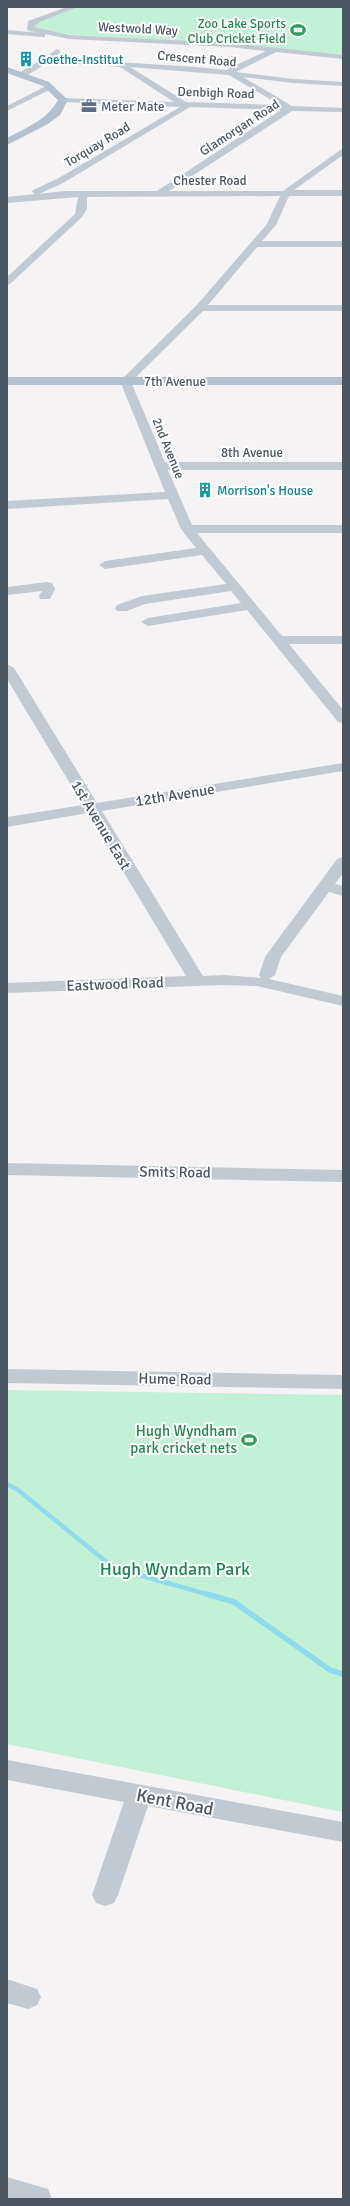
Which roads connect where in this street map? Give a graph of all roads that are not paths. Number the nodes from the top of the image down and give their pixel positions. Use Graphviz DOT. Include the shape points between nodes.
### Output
graph roads {
  1 [pos="74,7"];
  2 [pos="30,28"];
  3 [pos="7,32"];
  4 [pos="19,33"];
  5 [pos="65,42"];
  6 [pos="274,50"];
  7 [pos="343,57"];
  8 [pos="48,60"];
  9 [pos="120,64"];
  10 [pos="7,70"];
  11 [pos="229,72"];
  12 [pos="23,74"];
  13 [pos="343,84"];
  14 [pos="52,87"];
  15 [pos="63,100"];
  16 [pos="187,104"];
  17 [pos="290,108"];
  18 [pos="7,109"];
  19 [pos="343,110"];
  20 [pos="8,141"];
  21 [pos="343,151"];
  22 [pos="7,193"];
  23 [pos="34,193"];
  24 [pos="159,193"];
  25 [pos="285,193"];
  26 [pos="343,193"];
  27 [pos="81,195"];
  28 [pos="12,199"];
  29 [pos="7,204"];
  30 [pos="254,244"];
  31 [pos="343,244"];
  32 [pos="7,282"];
  33 [pos="200,308"];
  34 [pos="343,308"];
  35 [pos="7,381"];
  36 [pos="126,381"];
  37 [pos="343,381"];
  38 [pos="162,466"];
  39 [pos="343,466"];
  40 [pos="173,495"];
  41 [pos="7,505"];
  42 [pos="187,529"];
  43 [pos="343,529"];
  44 [pos="204,551"];
  45 [pos="105,565"];
  46 [pos="233,587"];
  47 [pos="7,591"];
  48 [pos="45,596"];
  49 [pos="249,606"];
  50 [pos="122,608"];
  51 [pos="148,622"];
  52 [pos="278,640"];
  53 [pos="343,640"];
  54 [pos="7,668"];
  55 [pos="343,718"];
  56 [pos="343,767"];
  57 [pos="90,808"];
  58 [pos="7,822"];
  59 [pos="343,862"];
  60 [pos="326,887"];
  61 [pos="343,891"];
  62 [pos="261,975"];
  63 [pos="197,980"];
  64 [pos="7,988"];
  65 [pos="341,1005"];
  66 [pos="7,1169"];
  67 [pos="343,1176"];
  68 [pos="7,1376"];
  69 [pos="343,1382"];
  70 [pos="7,1770"];
  71 [pos="139,1795"];
  72 [pos="343,1832"];
  73 [pos="105,1895"];
  74 [pos="7,2191"];
  75 [pos="38,2199"];
  1 -- 2 [label="street" via="39,19 31,23"];
  2 -- 4 [label="street"];
  2 -- 5 [label="street, Westwold Way"];
  3 -- 4 [label="street"];
  4 -- 5 [label="street"];
  5 -- 6 [label="street, Westwold Way" via="230,45"];
  5 -- 8 [label="street"];
  6 -- 7 [label="street, Westwold Way"];
  6 -- 11 [label="street"];
  8 -- 9 [label="street, Crescent Road"];
  8 -- 12 [label="street"];
  9 -- 11 [label="street, Crescent Road"];
  9 -- 16 [label="street"];
  10 -- 12 [label="main road"];
  11 -- 13 [label="street, Crescent Road" via="293,81"];
  11 -- 17 [label="street, Glamorgan Road"];
  12 -- 14 [label="main road"];
  14 -- 15 [label="main road"];
  14 -- 18 [label="street"];
  15 -- 16 [label="street, Denbigh Road"];
  15 -- 20 [label="main road" via="56,113 44,122"];
  16 -- 17 [label="street, Denbigh Road"];
  16 -- 23 [label="street, Torquay Road" via="60,181"];
  17 -- 19 [label="street, Denbigh Road"];
  17 -- 24 [label="street, Glamorgan Road"];
  21 -- 25 [label="street"];
  22 -- 23 [label="street"];
  23 -- 28 [label="street, Torquay Road"];
  24 -- 25 [label="street, Chester Road"];
  24 -- 27 [label="street, Chester Road"];
  25 -- 26 [label="street, Chester Road"];
  25 -- 30 [label="street" via="272,225"];
  27 -- 28 [label="street, Chester Road"];
  27 -- 29 [label="street, Chester Road"];
  27 -- 32 [label="street" via="82,209 79,215"];
  30 -- 31 [label="street"];
  30 -- 33 [label="street"];
  33 -- 34 [label="street"];
  33 -- 36 [label="street"];
  35 -- 36 [label="main road, 7th Avenue"];
  36 -- 37 [label="main road, 7th Avenue"];
  36 -- 38 [label="street, 2nd Avenue"];
  38 -- 39 [label="street, 8th Avenue"];
  38 -- 40 [label="street, 2nd Avenue"];
  40 -- 41 [label="street"];
  40 -- 42 [label="street, 2nd Avenue"];
  42 -- 43 [label="street"];
  42 -- 44 [label="street, 2nd Avenue"];
  44 -- 45 [label="street"];
  44 -- 46 [label="street, 2nd Avenue"];
  46 -- 49 [label="street, 2nd Avenue"];
  46 -- 50 [label="street" via="142,600"];
  47 -- 48 [label="street" via="47,586 49,589"];
  49 -- 51 [label="street"];
  49 -- 52 [label="street, 2nd Avenue"];
  52 -- 53 [label="street"];
  52 -- 55 [label="street, 2nd Avenue"];
  54 -- 57 [label="street, 1st Avenue East"];
  56 -- 57 [label="street, 12th Avenue"];
  57 -- 58 [label="street, 12th Avenue"];
  57 -- 63 [label="street, 1st Avenue East"];
  59 -- 60 [label="street"];
  60 -- 61 [label="street"];
  60 -- 62 [label="street"];
  62 -- 63 [label="street, Eastwood Road" via="223,980"];
  62 -- 65 [label="street, Eastwood Road" via="284,986"];
  63 -- 64 [label="street, Eastwood Road"];
  66 -- 67 [label="street, Smits Road"];
  68 -- 69 [label="street, Hume Road"];
  70 -- 71 [label="street, Kent Road"];
  71 -- 72 [label="street, Kent Road"];
  71 -- 73 [label="street"];
  74 -- 75 [label="street"];
}
